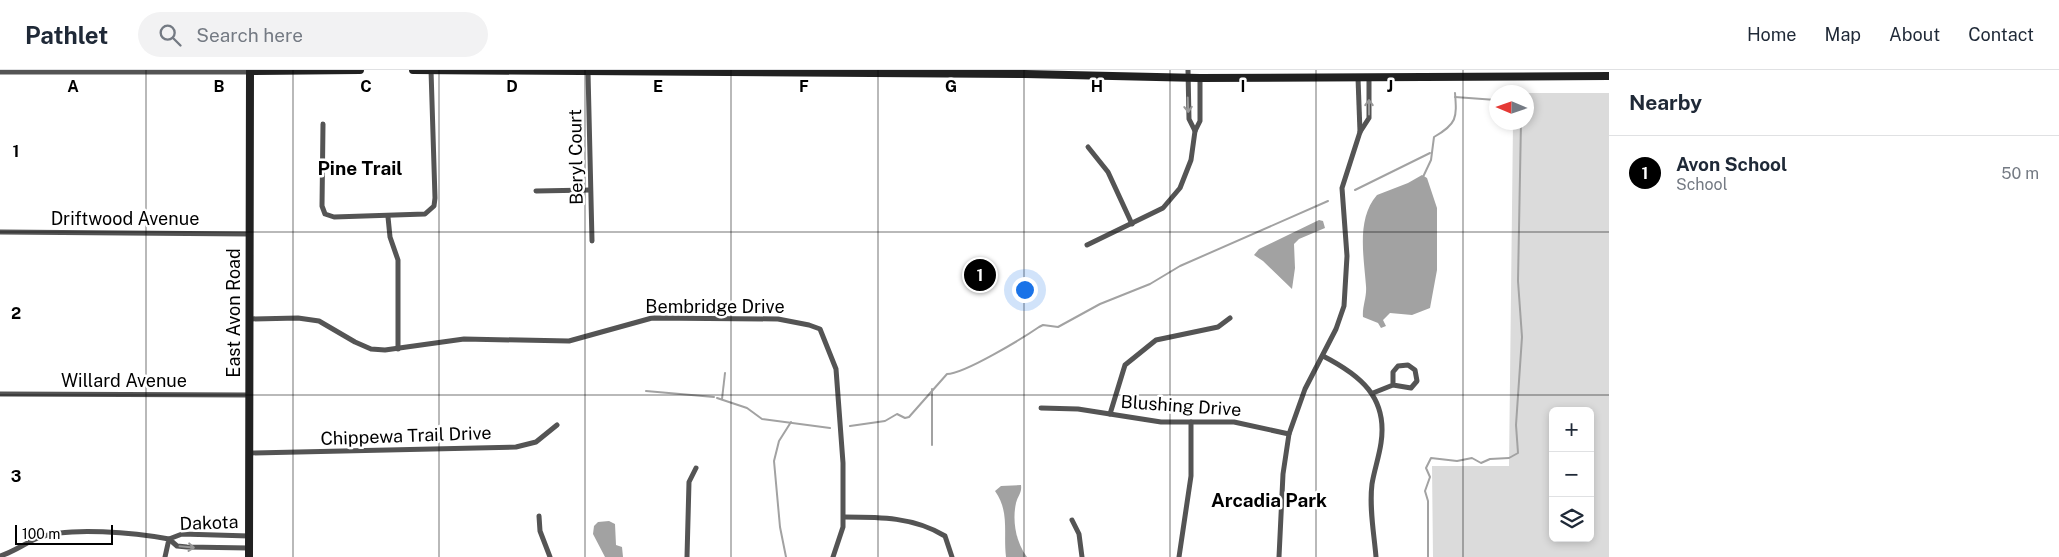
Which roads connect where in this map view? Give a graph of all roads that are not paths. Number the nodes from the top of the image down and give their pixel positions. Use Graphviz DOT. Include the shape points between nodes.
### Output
graph roads {
  1 [pos="360,70"];
  2 [pos="413,70"];
  3 [pos="431,70"];
  4 [pos="0,71"];
  5 [pos="88,71"];
  6 [pos="101,71"];
  7 [pos="250,71"];
  8 [pos="587,71"];
  9 [pos="892,72"];
  10 [pos="1188,74"];
  11 [pos="1609,76"];
  12 [pos="1200,78"];
  13 [pos="1358,78"];
  14 [pos="1369,78"];
  15 [pos="323,124"];
  16 [pos="1195,131"];
  17 [pos="1360,132"];
  18 [pos="1088,147"];
  19 [pos="590,190"];
  20 [pos="536,191"];
  21 [pos="388,217"];
  22 [pos="1132,224"];
  23 [pos="0,232"];
  24 [pos="250,234"];
  25 [pos="592,241"];
  26 [pos="1087,245"];
  27 [pos="1230,318"];
  28 [pos="249,319"];
  29 [pos="398,349"];
  30 [pos="1322,356"];
  31 [pos="1392,385"];
  32 [pos="1373,393"];
  33 [pos="0,394"];
  34 [pos="249,395"];
  35 [pos="1041,408"];
  36 [pos="1110,414"];
  37 [pos="1191,422"];
  38 [pos="557,425"];
  39 [pos="1289,434"];
  40 [pos="249,454"];
  41 [pos="696,468"];
  42 [pos="539,516"];
  43 [pos="844,517"];
  44 [pos="1072,520"];
  45 [pos="249,536"];
  46 [pos="169,539"];
  47 [pos="249,548"];
  48 [pos="0,556"];
  49 [pos="9,556"];
  50 [pos="165,557"];
  51 [pos="249,557"];
  52 [pos="550,557"];
  53 [pos="687,557"];
  54 [pos="833,557"];
  55 [pos="952,557"];
  56 [pos="1082,557"];
  57 [pos="1179,557"];
  58 [pos="1279,557"];
  59 [pos="1376,557"];
  1 -- 7 [label="main road"];
  2 -- 3 [label="main road"];
  3 -- 8 [label="main road"];
  3 -- 21 [label="street" via="434,206 425,214"];
  4 -- 5 [label="street"];
  5 -- 6 [label="street"];
  6 -- 7 [label="street"];
  7 -- 24 [label="main road, East Avon Road"];
  8 -- 9 [label="main road"];
  8 -- 19 [label="street, Beryl Court"];
  9 -- 10 [label="main road"];
  10 -- 12 [label="main road"];
  10 -- 16 [label="street, one-way" via="1189,119"];
  11 -- 14 [label="main road"];
  12 -- 13 [label="main road"];
  12 -- 16 [label="street" via="1200,122"];
  13 -- 14 [label="main road"];
  13 -- 17 [label="street"];
  17 -- 14 [label="street, one-way" via="1369,118"];
  15 -- 21 [label="street" via="322,206 325,214 334,217"];
  16 -- 22 [label="street" via="1191,160 1180,188 1166,206"];
  17 -- 30 [label="street" via="1342,188 1347,241 1344,306"];
  18 -- 22 [label="street" via="1108,172"];
  19 -- 20 [label="street"];
  19 -- 25 [label="street, Beryl Court"];
  21 -- 29 [label="street" via="390,237 398,260"];
  22 -- 26 [label="street"];
  23 -- 24 [label="street, Driftwood Avenue"];
  24 -- 28 [label="main road, East Avon Road"];
  27 -- 36 [label="street" via="1218,327 1156,340 1126,365"];
  28 -- 29 [label="street, Bembridge Drive" via="319,321 371,349"];
  28 -- 34 [label="main road, East Avon Road"];
  29 -- 43 [label="street, Bembridge Drive" via="464,339 570,341 652,318 778,319 809,325 820,330 836,369 844,463"];
  30 -- 32 [label="street" via="1345,368"];
  30 -- 39 [label="street" via="1305,389"];
  31 -- 31 [label="street" via="1410,388 1417,380 1415,370 1398,366 1393,372"];
  31 -- 32 [label="street"];
  32 -- 59 [label="street" via="1381,416 1382,433 1371,498"];
  33 -- 34 [label="street, Willard Avenue"];
  34 -- 40 [label="main road, East Avon Road"];
  35 -- 36 [label="street, Blushing Drive"];
  36 -- 37 [label="street, Blushing Drive" via="1161,422"];
  37 -- 39 [label="street, Blushing Drive" via="1234,422"];
  37 -- 57 [label="street" via="1191,476"];
  38 -- 40 [label="street, Chippewa Trail Drive" via="536,442 516,447"];
  39 -- 58 [label="street" via="1283,474"];
  40 -- 45 [label="main road, East Avon Road"];
  41 -- 53 [label="street" via="689,482"];
  42 -- 52 [label="street" via="540,531"];
  43 -- 54 [label="street, Bembridge Drive" via="841,539"];
  43 -- 55 [label="street" via="894,518 936,530 945,536"];
  44 -- 56 [label="street" via="1080,534"];
  45 -- 46 [label="street, Dakota" via="182,534"];
  45 -- 47 [label="main road, East Avon Road"];
  46 -- 47 [label="street, Dakota, one-way" via="177,546"];
  46 -- 49 [label="street, Dakota" via="145,535 61,533 38,538"];
  46 -- 50 [label="street"];
  47 -- 51 [label="main road, East Avon Road"];
  48 -- 49 [label="street, Dakota"];
}
